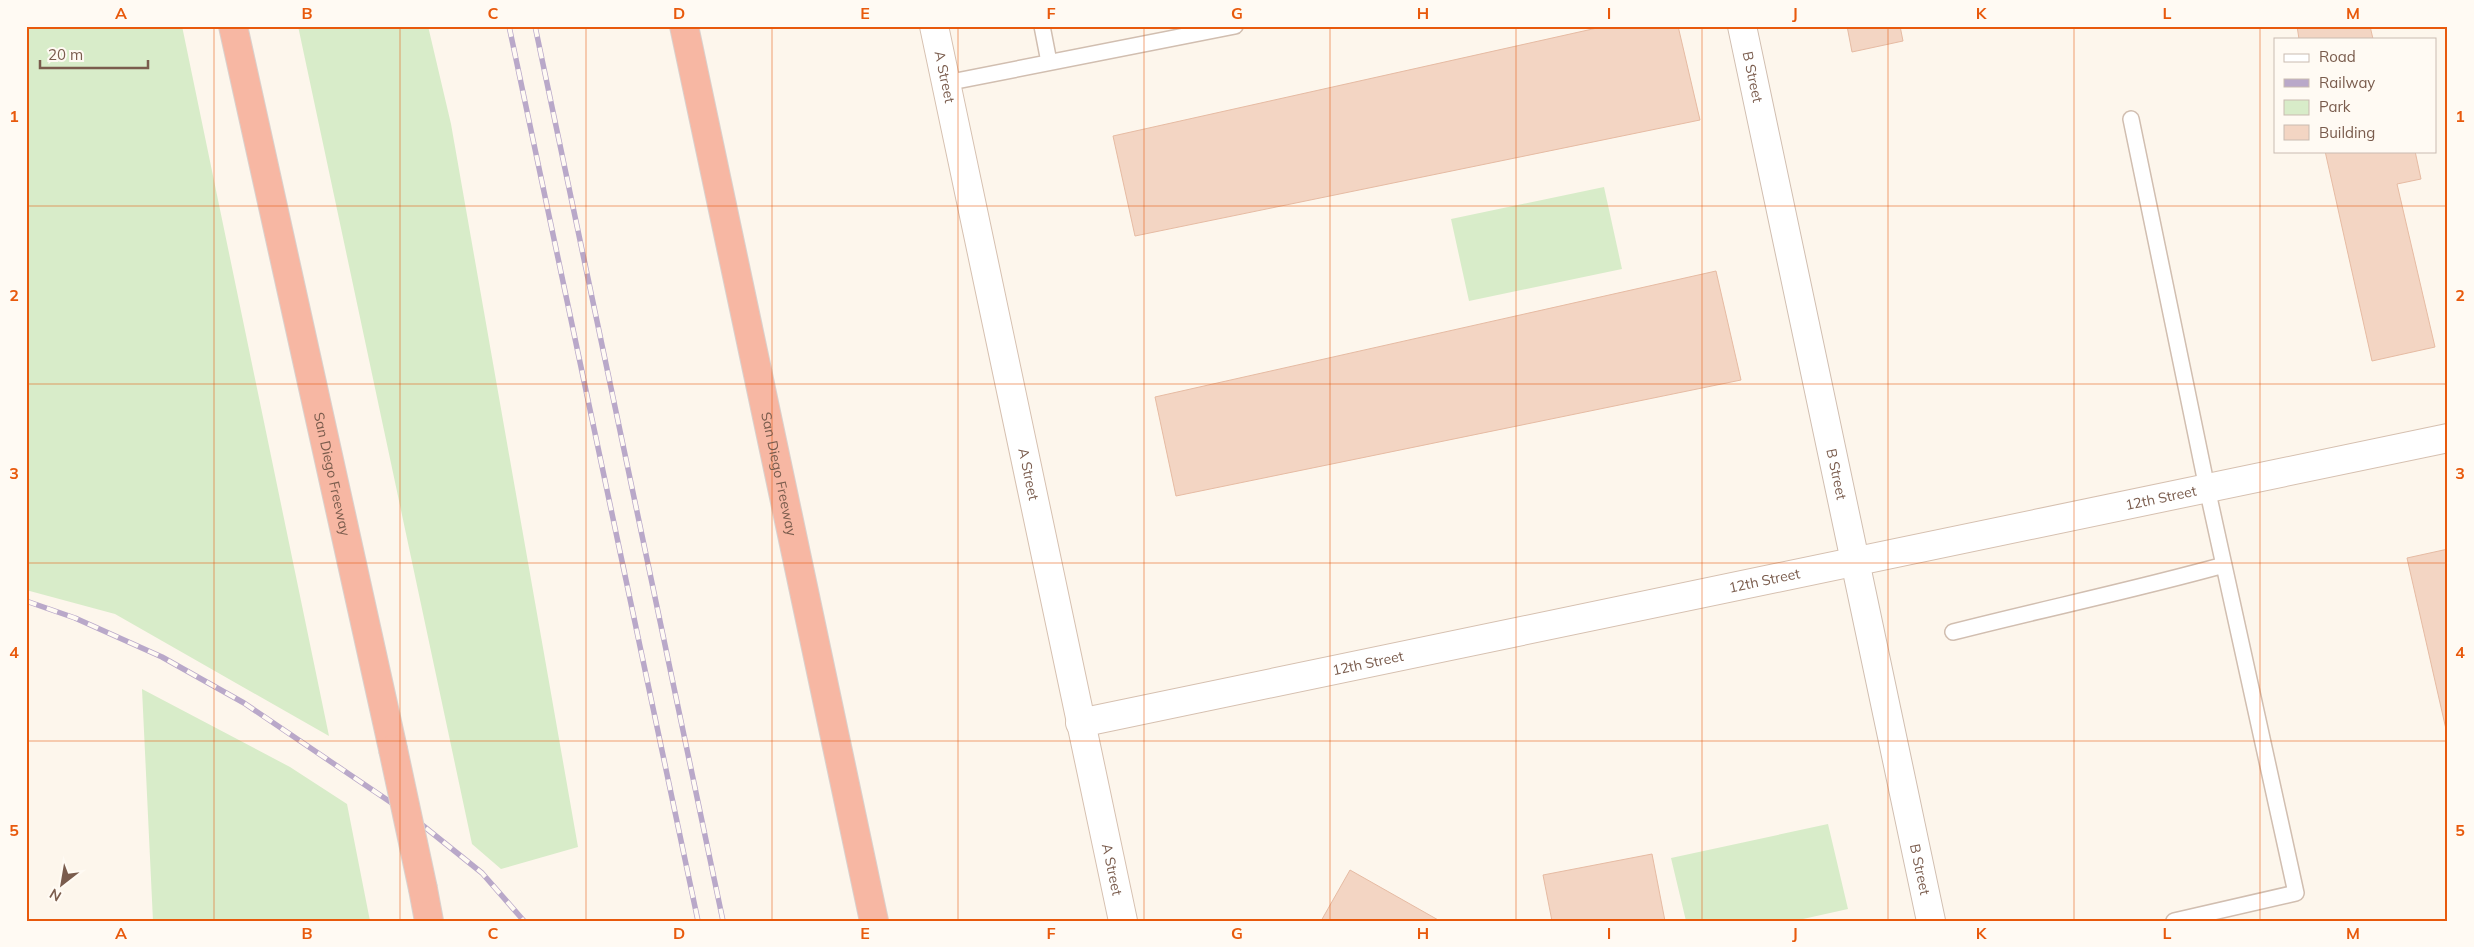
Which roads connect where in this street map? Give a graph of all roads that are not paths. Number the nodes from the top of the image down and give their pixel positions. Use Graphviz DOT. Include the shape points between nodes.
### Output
graph roads {
  1 [pos="233,26"];
  2 [pos="684,26"];
  3 [pos="934,26"];
  4 [pos="1042,26"];
  5 [pos="1235,26"];
  6 [pos="1742,26"];
  7 [pos="1049,62"];
  8 [pos="946,83"];
  9 [pos="2131,119"];
  10 [pos="2448,438"];
  11 [pos="2207,488"];
  12 [pos="1855,562"];
  13 [pos="2224,565"];
  14 [pos="1953,632"];
  15 [pos="1080,723"];
  16 [pos="429,921"];
  17 [pos="874,921"];
  18 [pos="1123,921"];
  19 [pos="1931,921"];
  20 [pos="2174,921"];
  1 -- 16 [label="highway, San Diego Freeway, bridge"];
  2 -- 17 [label="highway, San Diego Freeway"];
  3 -- 8 [label="street, A Street"];
  4 -- 7 [label="lane"];
  5 -- 7 [label="lane"];
  6 -- 12 [label="street, B Street"];
  7 -- 8 [label="lane"];
  8 -- 15 [label="street, A Street"];
  9 -- 11 [label="lane"];
  10 -- 11 [label="street, 12th Street"];
  11 -- 12 [label="street, 12th Street"];
  11 -- 13 [label="lane"];
  12 -- 15 [label="street, 12th Street"];
  12 -- 19 [label="street, B Street"];
  13 -- 14 [label="lane" via="2136,590 2040,609"];
  13 -- 20 [label="lane" via="2296,893"];
  15 -- 18 [label="street, A Street"];
}
